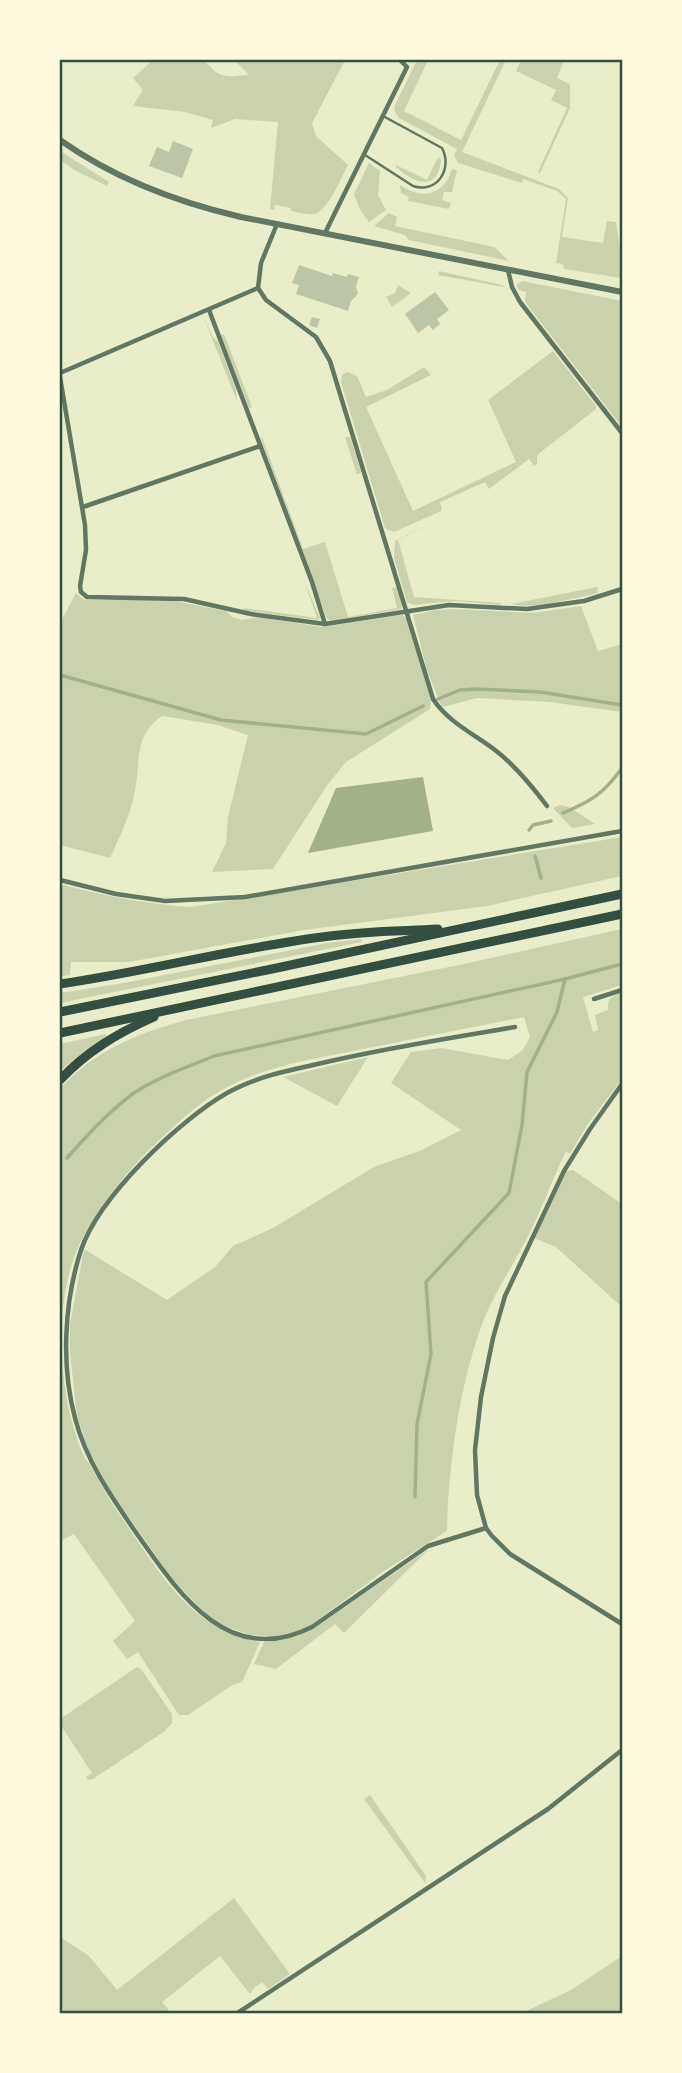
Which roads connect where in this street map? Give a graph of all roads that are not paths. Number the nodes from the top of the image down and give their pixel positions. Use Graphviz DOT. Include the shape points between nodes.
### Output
graph roads {
  1 [pos="400,60"];
  2 [pos="383,116"];
  3 [pos="60,140"];
  4 [pos="364,154"];
  5 [pos="277,224"];
  6 [pos="325,233"];
  7 [pos="508,270"];
  8 [pos="258,288"];
  9 [pos="622,292"];
  10 [pos="209,310"];
  11 [pos="60,375"];
  12 [pos="622,433"];
  13 [pos="260,446"];
  14 [pos="83,507"];
  15 [pos="622,589"];
  16 [pos="407,612"];
  17 [pos="326,624"];
  18 [pos="547,806"];
  19 [pos="622,831"];
  20 [pos="60,880"];
  21 [pos="622,894"];
  22 [pos="622,914"];
  23 [pos="464,928"];
  24 [pos="60,984"];
  25 [pos="622,990"];
  26 [pos="594,999"];
  27 [pos="168,1011"];
  28 [pos="60,1012"];
  29 [pos="515,1027"];
  30 [pos="60,1033"];
  31 [pos="60,1080"];
  32 [pos="622,1084"];
  33 [pos="486,1528"];
  34 [pos="622,1624"];
  35 [pos="622,1750"];
  36 [pos="236,2014"];
  1 -- 2 [label="street" via="407,67"];
  2 -- 4 [label="street"];
  2 -- 4 [label="lane" via="442,148 447,162 441,179 429,188 413,186"];
  3 -- 5 [label="street" via="97,165 163,195"];
  4 -- 6 [label="street"];
  5 -- 6 [label="street"];
  5 -- 8 [label="street" via="261,263"];
  6 -- 7 [label="street"];
  7 -- 9 [label="street"];
  7 -- 12 [label="street" via="520,302"];
  8 -- 10 [label="street"];
  8 -- 16 [label="street" via="316,337 330,361"];
  10 -- 11 [label="street"];
  10 -- 13 [label="street"];
  11 -- 14 [label="street"];
  13 -- 14 [label="street"];
  13 -- 17 [label="street"];
  14 -- 17 [label="street" via="86,550 80,586 87,597 184,599"];
  15 -- 16 [label="street" via="584,601 527,609 449,605"];
  16 -- 17 [label="street"];
  16 -- 18 [label="street" via="438,706 512,765"];
  19 -- 20 [label="street" via="245,897 165,901"];
  21 -- 23 [label="highway"];
  22 -- 27 [label="highway"];
  23 -- 24 [label="highway" via="329,936"];
  23 -- 28 [label="highway"];
  25 -- 26 [label="street"];
  27 -- 30 [label="highway"];
  27 -- 31 [label="highway" via="99,1045"];
  29 -- 33 [label="street" via="298,1068 228,1092 198,1112 126,1180 81,1248 72,1284 66,1353 74,1417 107,1491 168,1579 219,1626 263,1640 298,1634 428,1546"];
  32 -- 33 [label="street" via="564,1171 505,1296 481,1397 475,1450 477,1495"];
  33 -- 34 [label="street" via="510,1554"];
  35 -- 36 [label="street" via="526,1824"];
}
